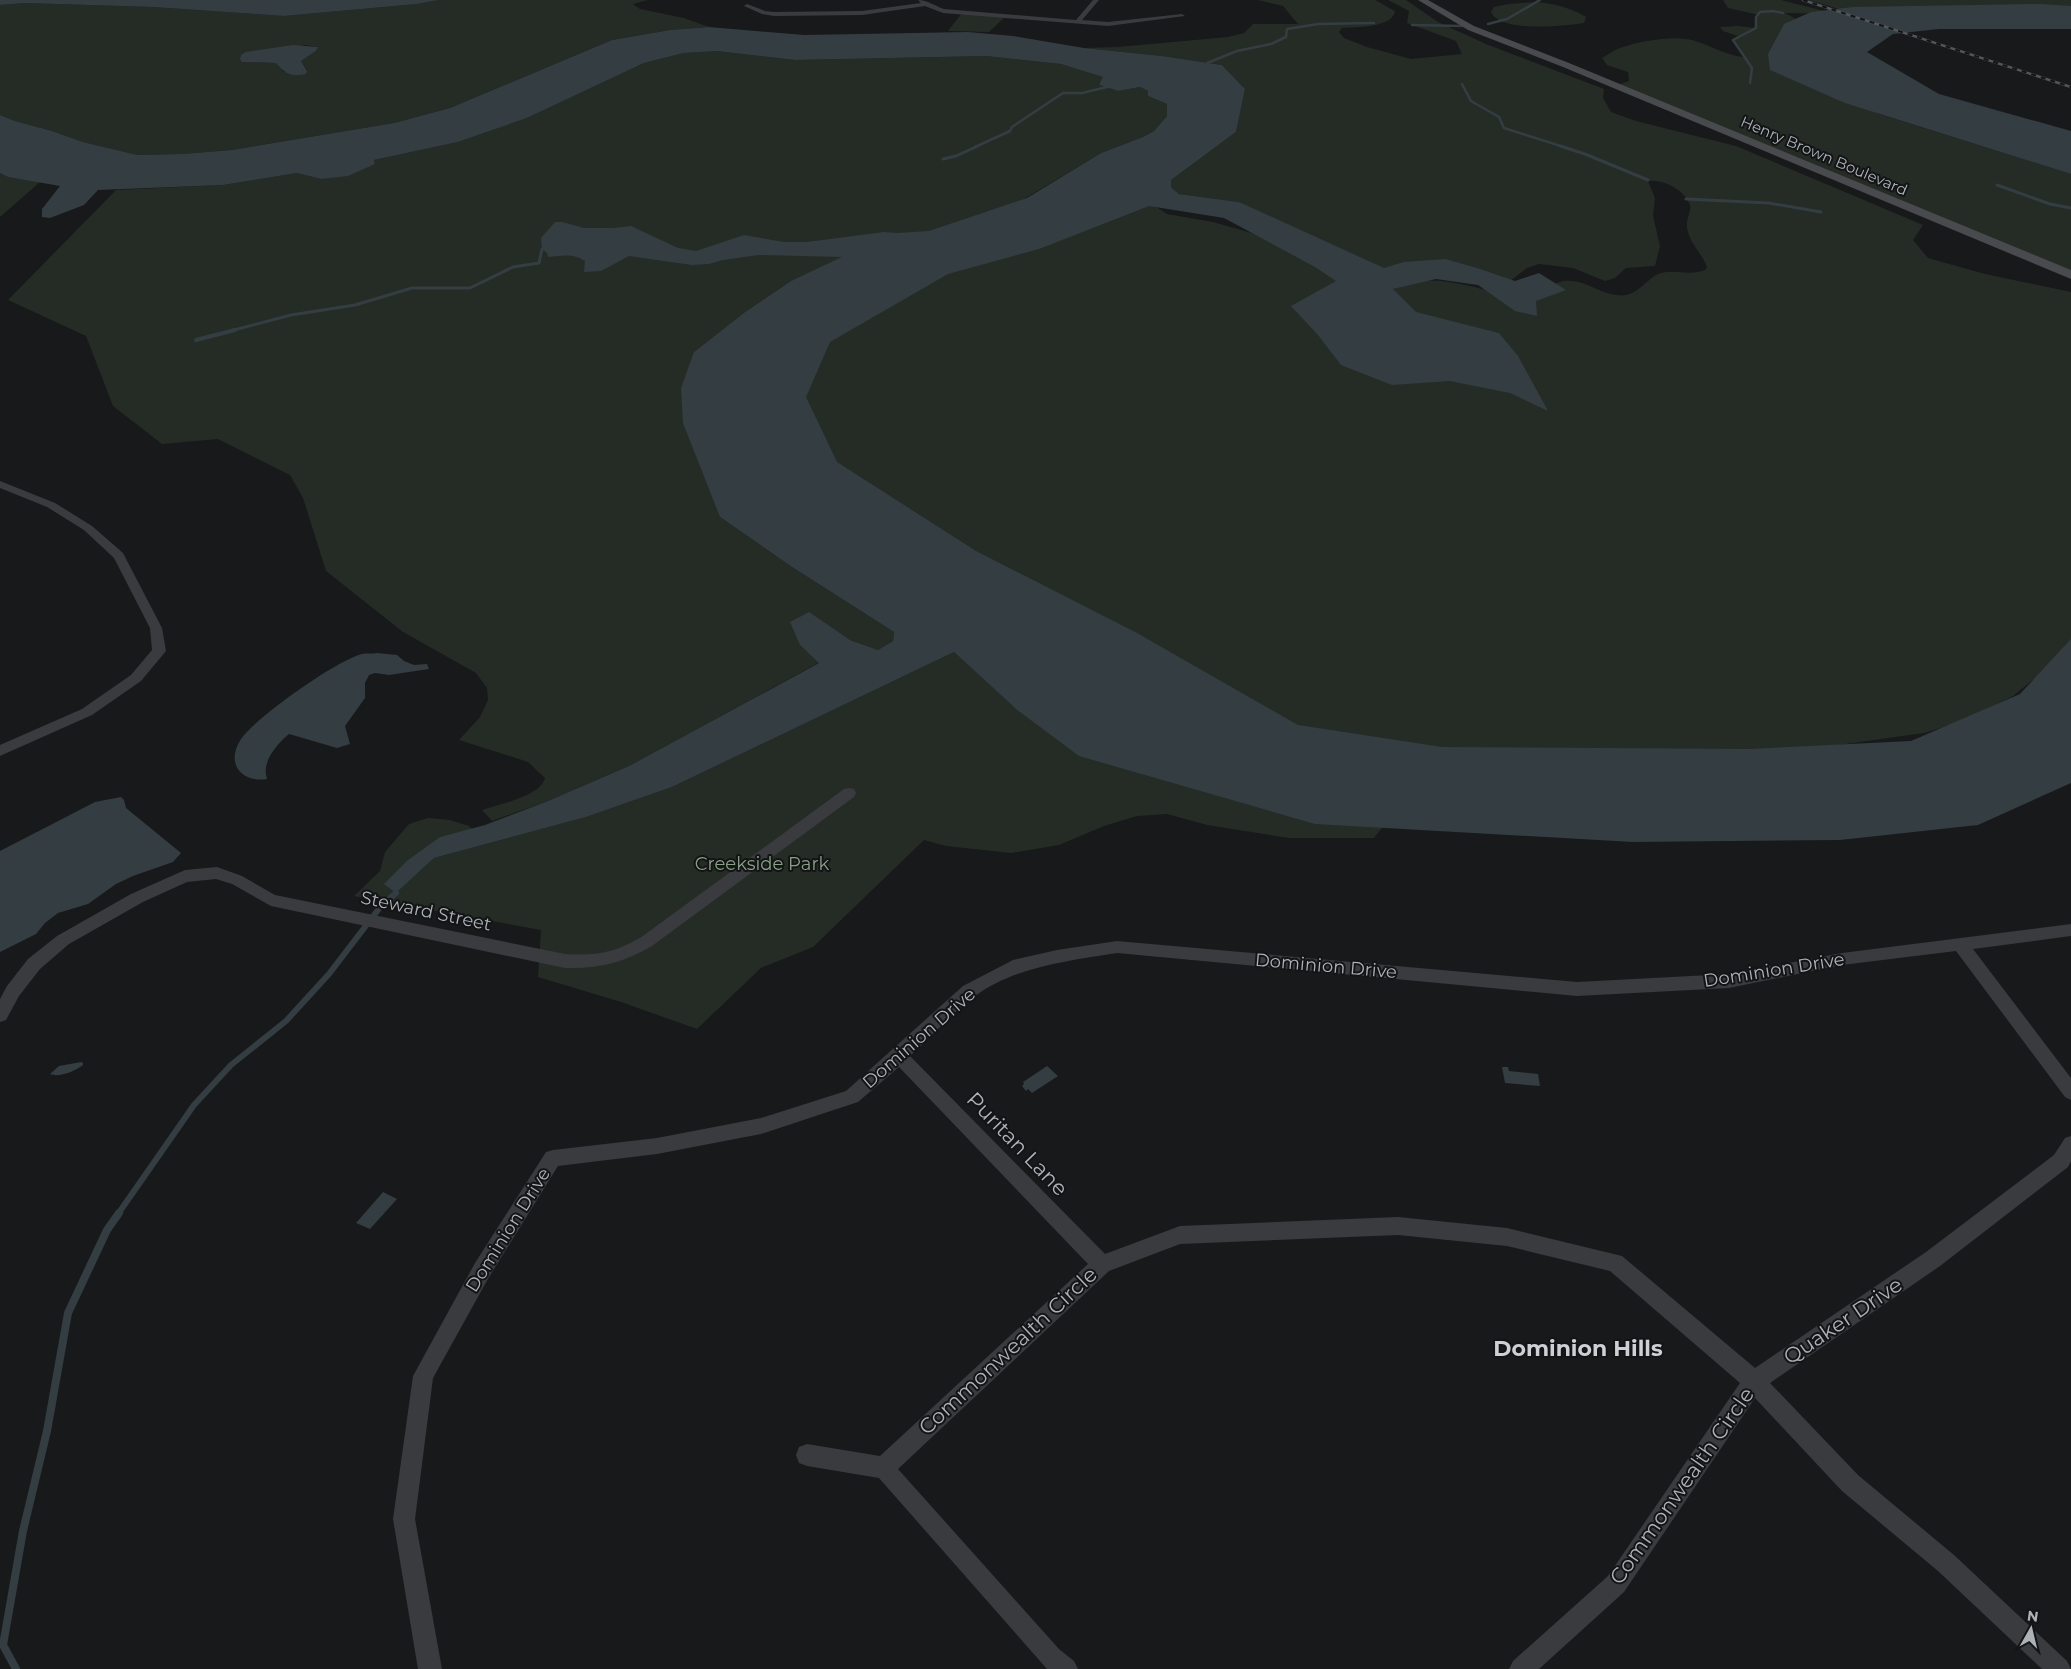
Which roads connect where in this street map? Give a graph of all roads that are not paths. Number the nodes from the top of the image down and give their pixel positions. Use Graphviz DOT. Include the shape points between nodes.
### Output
graph roads {
  1 [pos="1096,0"];
  2 [pos="1422,0"];
  3 [pos="923,2"];
  4 [pos="747,6"];
  5 [pos="1456,8"];
  6 [pos="1182,16"];
  7 [pos="1077,22"];
  8 [pos="1566,65"];
  9 [pos="2071,275"];
  10 [pos="0,484"];
  11 [pos="0,751"];
  12 [pos="849,793"];
  13 [pos="2071,930"];
  14 [pos="1961,945"];
  15 [pos="0,1015"];
  16 [pos="899,1056"];
  17 [pos="2071,1092"];
  18 [pos="2071,1144"];
  19 [pos="1102,1264"];
  20 [pos="1754,1381"];
  21 [pos="808,1455"];
  22 [pos="886,1468"];
  23 [pos="430,1669"];
  24 [pos="1066,1669"];
  25 [pos="1521,1669"];
  26 [pos="2059,1669"];
  1 -- 7 [label="street"];
  2 -- 8 [label="main road, Henry Brown Boulevard" via="1471,28"];
  3 -- 4 [label="street" via="838,14 774,14"];
  3 -- 7 [label="street" via="943,11"];
  5 -- 8 [label="main road, Henry Brown Boulevard"];
  6 -- 7 [label="street" via="1124,23"];
  8 -- 9 [label="main road, Henry Brown Boulevard"];
  10 -- 11 [label="street" via="51,505 88,528 119,556 156,628 159,651 136,678 88,712"];
  12 -- 15 [label="street, Steward Street" via="646,942 626,954 596,963 565,961 271,900 237,880 217,873 185,876 137,898 63,940 34,964"];
  13 -- 14 [label="street, Dominion Drive"];
  14 -- 16 [label="street, Dominion Drive" via="1842,959 1730,981 1577,989 1118,947 1057,956 1013,968 969,991"];
  14 -- 17 [label="street"];
  16 -- 19 [label="street, Puritan Lane"];
  16 -- 23 [label="street, Dominion Drive" via="852,1097 761,1126 656,1146 552,1158 482,1270 423,1376 404,1519"];
  18 -- 20 [label="street, Quaker Drive" via="2060,1161 1933,1259"];
  19 -- 20 [label="street, Commonwealth Circle" via="1180,1235 1398,1226 1506,1237 1615,1263"];
  19 -- 22 [label="street, Commonwealth Circle"];
  20 -- 25 [label="street, Commonwealth Circle" via="1616,1584"];
  20 -- 26 [label="street, Commonwealth Circle" via="1850,1483 1946,1563"];
  21 -- 22 [label="street"];
  22 -- 24 [label="street" via="1051,1657"];
}
